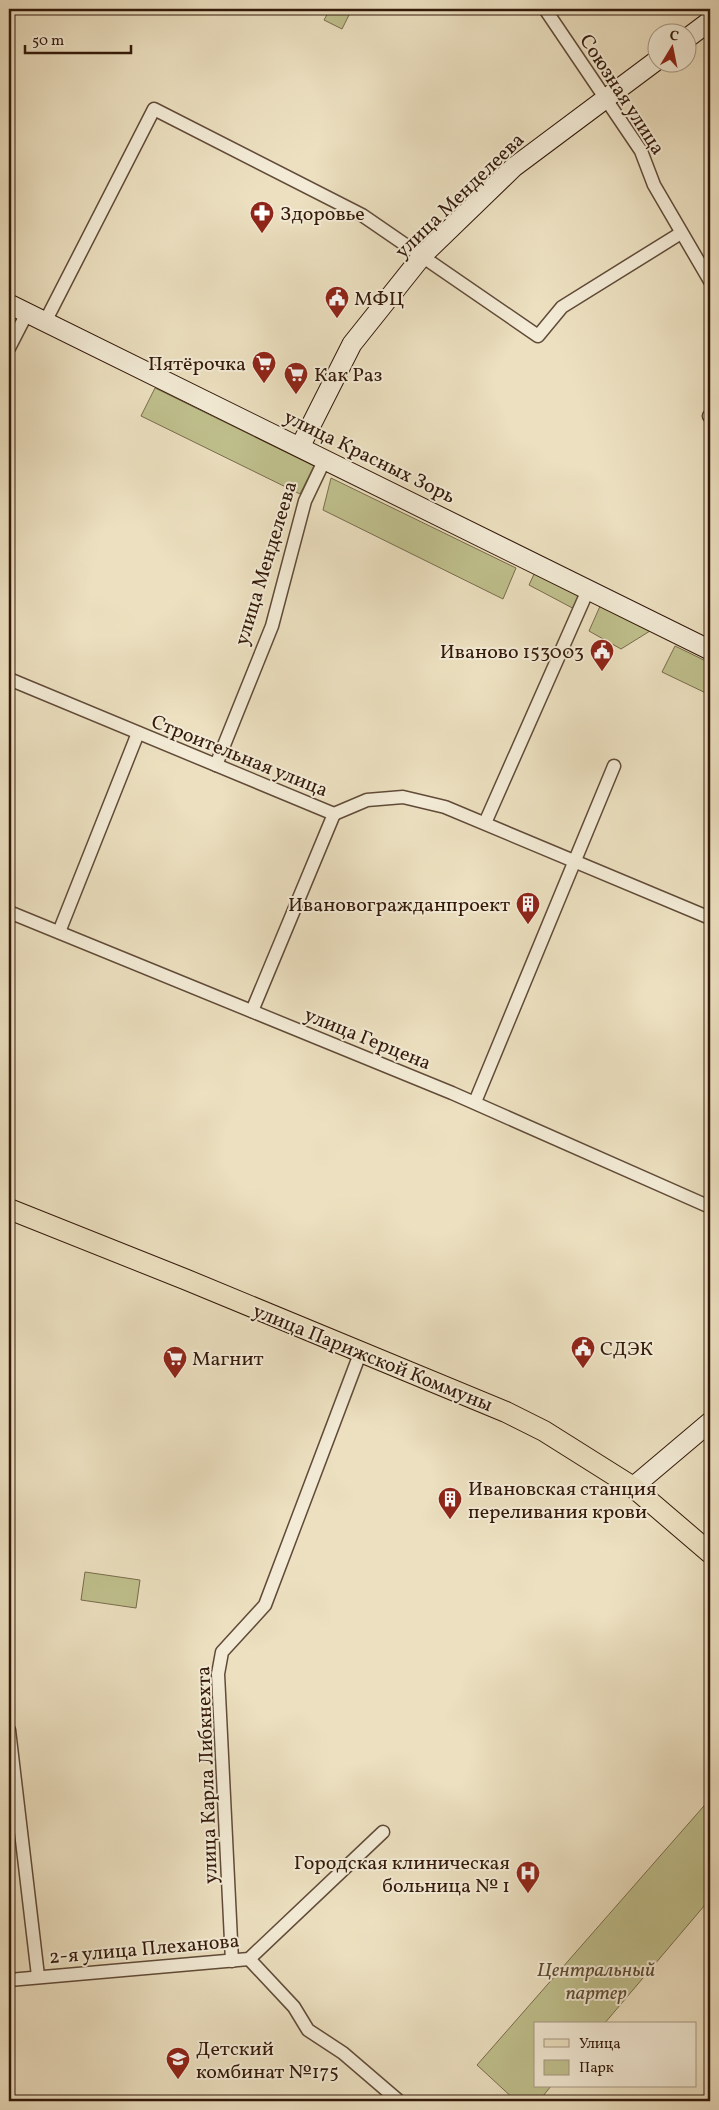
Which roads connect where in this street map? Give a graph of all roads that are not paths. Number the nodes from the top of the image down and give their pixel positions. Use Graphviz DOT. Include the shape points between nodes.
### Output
graph roads {
  1 [pos="545,9"];
  2 [pos="710,21"];
  3 [pos="696,32"];
  4 [pos="646,68"];
  5 [pos="606,98"];
  6 [pos="681,233"];
  7 [pos="423,255"];
  8 [pos="710,281"];
  9 [pos="9,304"];
  10 [pos="27,313"];
  11 [pos="45,322"];
  12 [pos="9,348"];
  13 [pos="300,447"];
  14 [pos="325,459"];
  15 [pos="588,590"];
  16 [pos="710,650"];
  17 [pos="9,679"];
  18 [pos="138,733"];
  19 [pos="216,765"];
  20 [pos="614,766"];
  21 [pos="334,814"];
  22 [pos="486,823"];
  23 [pos="575,860"];
  24 [pos="9,912"];
  25 [pos="710,918"];
  26 [pos="59,932"];
  27 [pos="252,1011"];
  28 [pos="475,1102"];
  29 [pos="710,1206"];
  30 [pos="9,1210"];
  31 [pos="361,1351"];
  32 [pos="710,1422"];
  33 [pos="633,1486"];
  34 [pos="710,1553"];
  35 [pos="9,1730"];
  36 [pos="383,1832"];
  37 [pos="248,1959"];
  38 [pos="232,1961"];
  39 [pos="38,1976"];
  40 [pos="9,1980"];
  41 [pos="399,2101"];
  1 -- 5 [label="street, Союзная улица"];
  2 -- 3 [label="street"];
  4 -- 5 [label="street, улица Менделеева"];
  5 -- 6 [label="street, Союзная улица" via="641,151 654,185"];
  5 -- 7 [label="street, улица Менделеева" via="514,168"];
  6 -- 7 [label="street" via="562,307 538,336"];
  6 -- 8 [label="street, Союзная улица"];
  7 -- 11 [label="street" via="362,215 154,109"];
  7 -- 13 [label="street, улица Менделеева" via="352,344"];
  9 -- 10 [label="street, улица Красных Зорь"];
  10 -- 11 [label="street, улица Красных Зорь"];
  10 -- 12 [label="street"];
  11 -- 13 [label="street, улица Красных Зорь"];
  13 -- 14 [label="street, улица Красных Зорь"];
  14 -- 15 [label="street, улица Красных Зорь"];
  14 -- 19 [label="street, улица Менделеева" via="305,500 272,626"];
  15 -- 16 [label="street, улица Красных Зорь"];
  15 -- 22 [label="street"];
  17 -- 18 [label="street, Строительная улица"];
  18 -- 19 [label="street, Строительная улица"];
  18 -- 26 [label="street"];
  19 -- 21 [label="street, Строительная улица"];
  20 -- 23 [label="street"];
  21 -- 22 [label="street, Строительная улица" via="367,800 403,797 445,807"];
  21 -- 27 [label="street"];
  22 -- 23 [label="street, Строительная улица"];
  23 -- 25 [label="street, Строительная улица"];
  23 -- 28 [label="street"];
  24 -- 26 [label="street, улица Герцена"];
  26 -- 27 [label="street, улица Герцена"];
  27 -- 28 [label="street, улица Герцена"];
  28 -- 29 [label="street, улица Герцена"];
  30 -- 31 [label="main road, улица Парижской Коммуны"];
  31 -- 33 [label="main road, улица Парижской Коммуны" via="536,1427"];
  31 -- 38 [label="street, улица Карла Либкнехта" via="265,1604 222,1652 218,1674"];
  32 -- 33 [label="street"];
  33 -- 34 [label="main road, улица Парижской Коммуны"];
  35 -- 39 [label="street"];
  36 -- 37 [label="street, 2-я улица Плеханова"];
  37 -- 38 [label="street, 2-я улица Плеханова"];
  37 -- 41 [label="street" via="294,2007 308,2030 343,2053"];
  38 -- 39 [label="street, 2-я улица Плеханова"];
  39 -- 40 [label="street, 2-я улица Плеханова"];
}
